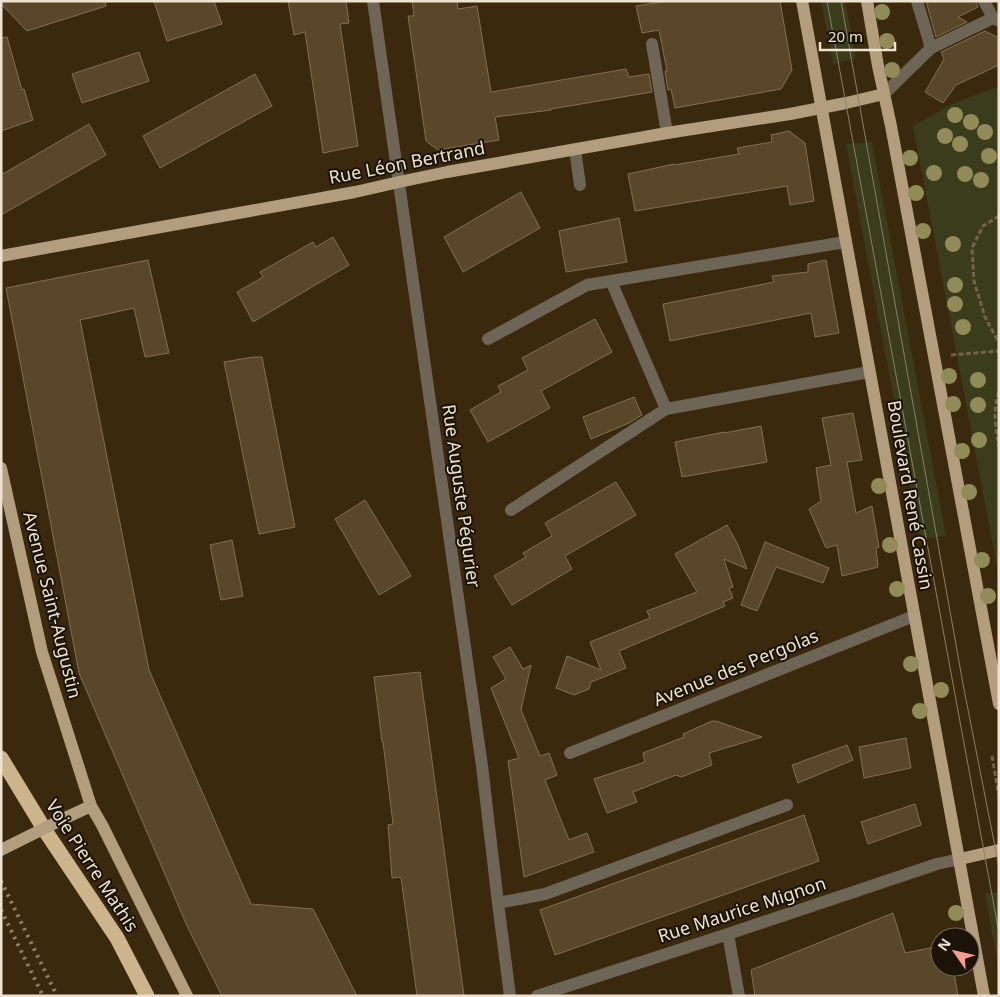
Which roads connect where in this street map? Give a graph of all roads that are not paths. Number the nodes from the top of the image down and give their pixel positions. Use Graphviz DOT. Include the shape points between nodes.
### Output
graph roads {
  1 [pos="372,1"];
  2 [pos="802,1"];
  3 [pos="867,1"];
  4 [pos="918,1"];
  5 [pos="984,1"];
  6 [pos="996,20"];
  7 [pos="652,44"];
  8 [pos="931,48"];
  9 [pos="884,94"];
  10 [pos="821,108"];
  11 [pos="667,133"];
  12 [pos="575,150"];
  13 [pos="398,182"];
  14 [pos="580,186"];
  15 [pos="845,242"];
  16 [pos="1,256"];
  17 [pos="611,281"];
  18 [pos="488,339"];
  19 [pos="869,372"];
  20 [pos="666,410"];
  21 [pos="1,468"];
  22 [pos="511,510"];
  23 [pos="914,616"];
  24 [pos="999,704"];
  25 [pos="570,753"];
  26 [pos="1,758"];
  27 [pos="787,805"];
  28 [pos="91,806"];
  29 [pos="1,850"];
  30 [pos="999,850"];
  31 [pos="960,860"];
  32 [pos="498,903"];
  33 [pos="728,934"];
  34 [pos="147,996"];
  35 [pos="187,996"];
  36 [pos="510,996"];
  37 [pos="537,996"];
  38 [pos="739,996"];
  39 [pos="984,996"];
  1 -- 13 [label="street, Rue Auguste Pégurier"];
  2 -- 10 [label="main road, Boulevard René Cassin"];
  3 -- 9 [label="main road"];
  4 -- 8 [label="street"];
  5 -- 6 [label="street"];
  6 -- 8 [label="street"];
  7 -- 11 [label="street"];
  8 -- 9 [label="street"];
  9 -- 10 [label="main road, Rue Léon Bertrand"];
  9 -- 24 [label="main road"];
  10 -- 11 [label="main road, Rue Léon Bertrand"];
  10 -- 15 [label="main road, Boulevard René Cassin"];
  11 -- 12 [label="main road, Rue Léon Bertrand"];
  12 -- 13 [label="main road, Rue Léon Bertrand"];
  12 -- 14 [label="street"];
  13 -- 16 [label="main road, Rue Léon Bertrand"];
  13 -- 32 [label="street, Rue Auguste Pégurier" via="482,766"];
  15 -- 17 [label="street"];
  15 -- 19 [label="main road, Boulevard René Cassin"];
  17 -- 18 [label="street" via="587,285"];
  17 -- 20 [label="street"];
  19 -- 20 [label="street"];
  19 -- 23 [label="main road, Boulevard René Cassin"];
  20 -- 22 [label="street"];
  21 -- 28 [label="main road, Avenue Saint-Augustin" via="42,652"];
  23 -- 25 [label="street, Avenue des Pergolas"];
  23 -- 31 [label="main road, Boulevard René Cassin"];
  26 -- 34 [label="highway, Voie Pierre Mathis" via="117,938"];
  27 -- 32 [label="street" via="544,894"];
  28 -- 29 [label="main road, bridge"];
  28 -- 35 [label="main road, Avenue Saint-Augustin"];
  30 -- 31 [label="main road"];
  31 -- 33 [label="street, Rue Maurice Mignon" via="937,864"];
  31 -- 39 [label="main road, Boulevard René Cassin"];
  32 -- 36 [label="street, Rue Auguste Pégurier"];
  33 -- 37 [label="street, Rue Maurice Mignon"];
  33 -- 38 [label="street"];
}
